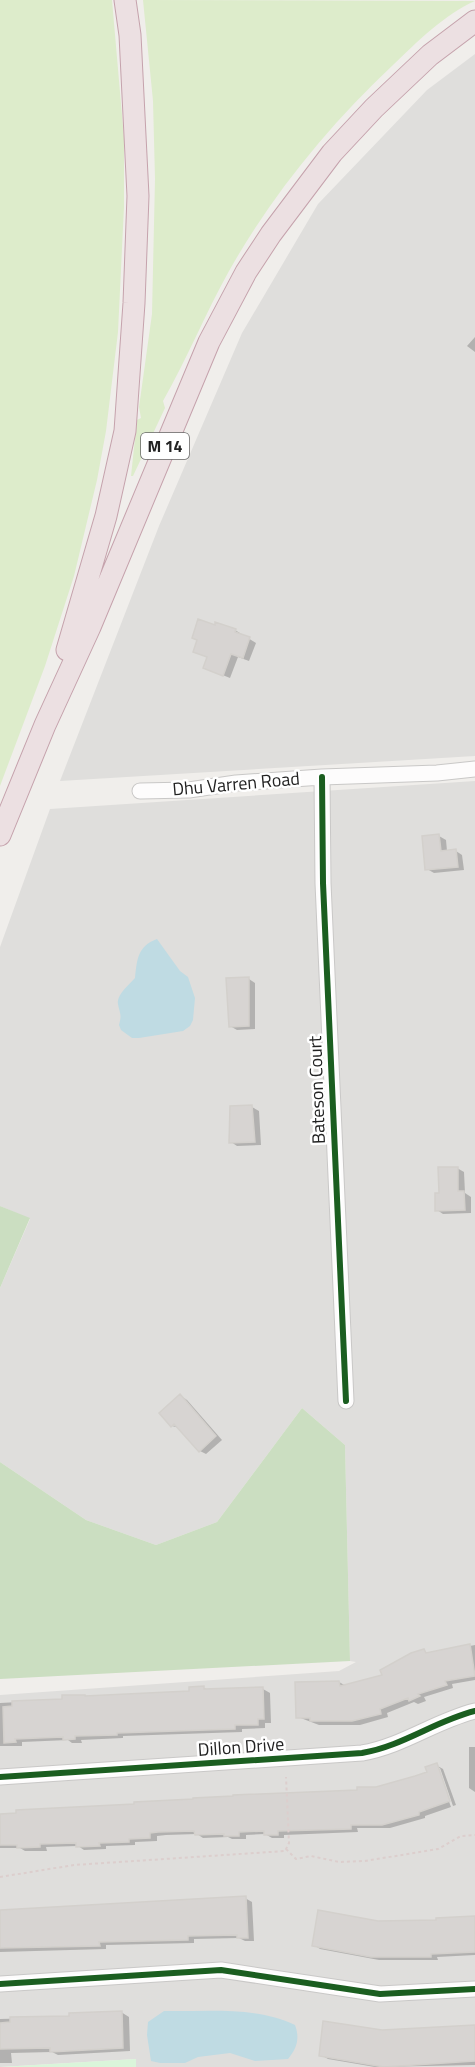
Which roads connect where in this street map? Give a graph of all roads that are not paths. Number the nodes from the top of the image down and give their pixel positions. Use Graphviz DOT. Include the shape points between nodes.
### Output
graph roads {
  1 [pos="126,0"];
  2 [pos="475,21"];
  3 [pos="45,725"];
  4 [pos="475,769"];
  5 [pos="322,777"];
  6 [pos="140,791"];
  7 [pos="0,835"];
  8 [pos="346,1401"];
  9 [pos="475,1711"];
  10 [pos="0,1777"];
  11 [pos="0,1984"];
  12 [pos="475,1989"];
  1 -- 3 [label="highway" via="138,196 125,430 106,516"];
  2 -- 3 [label="highway, M 14" via="429,55 332,153 246,272 209,342"];
  3 -- 7 [label="highway, M 14"];
  4 -- 5 [label="street, Dhu Varren Road"];
  5 -- 6 [label="street, Dhu Varren Road"];
  5 -- 8 [label="street, Bateson Court" via="323,882"];
  9 -- 10 [label="street, Dillon Drive" via="447,1719 387,1748 362,1753"];
  11 -- 12 [label="street" via="222,1970 380,1994"];
}
